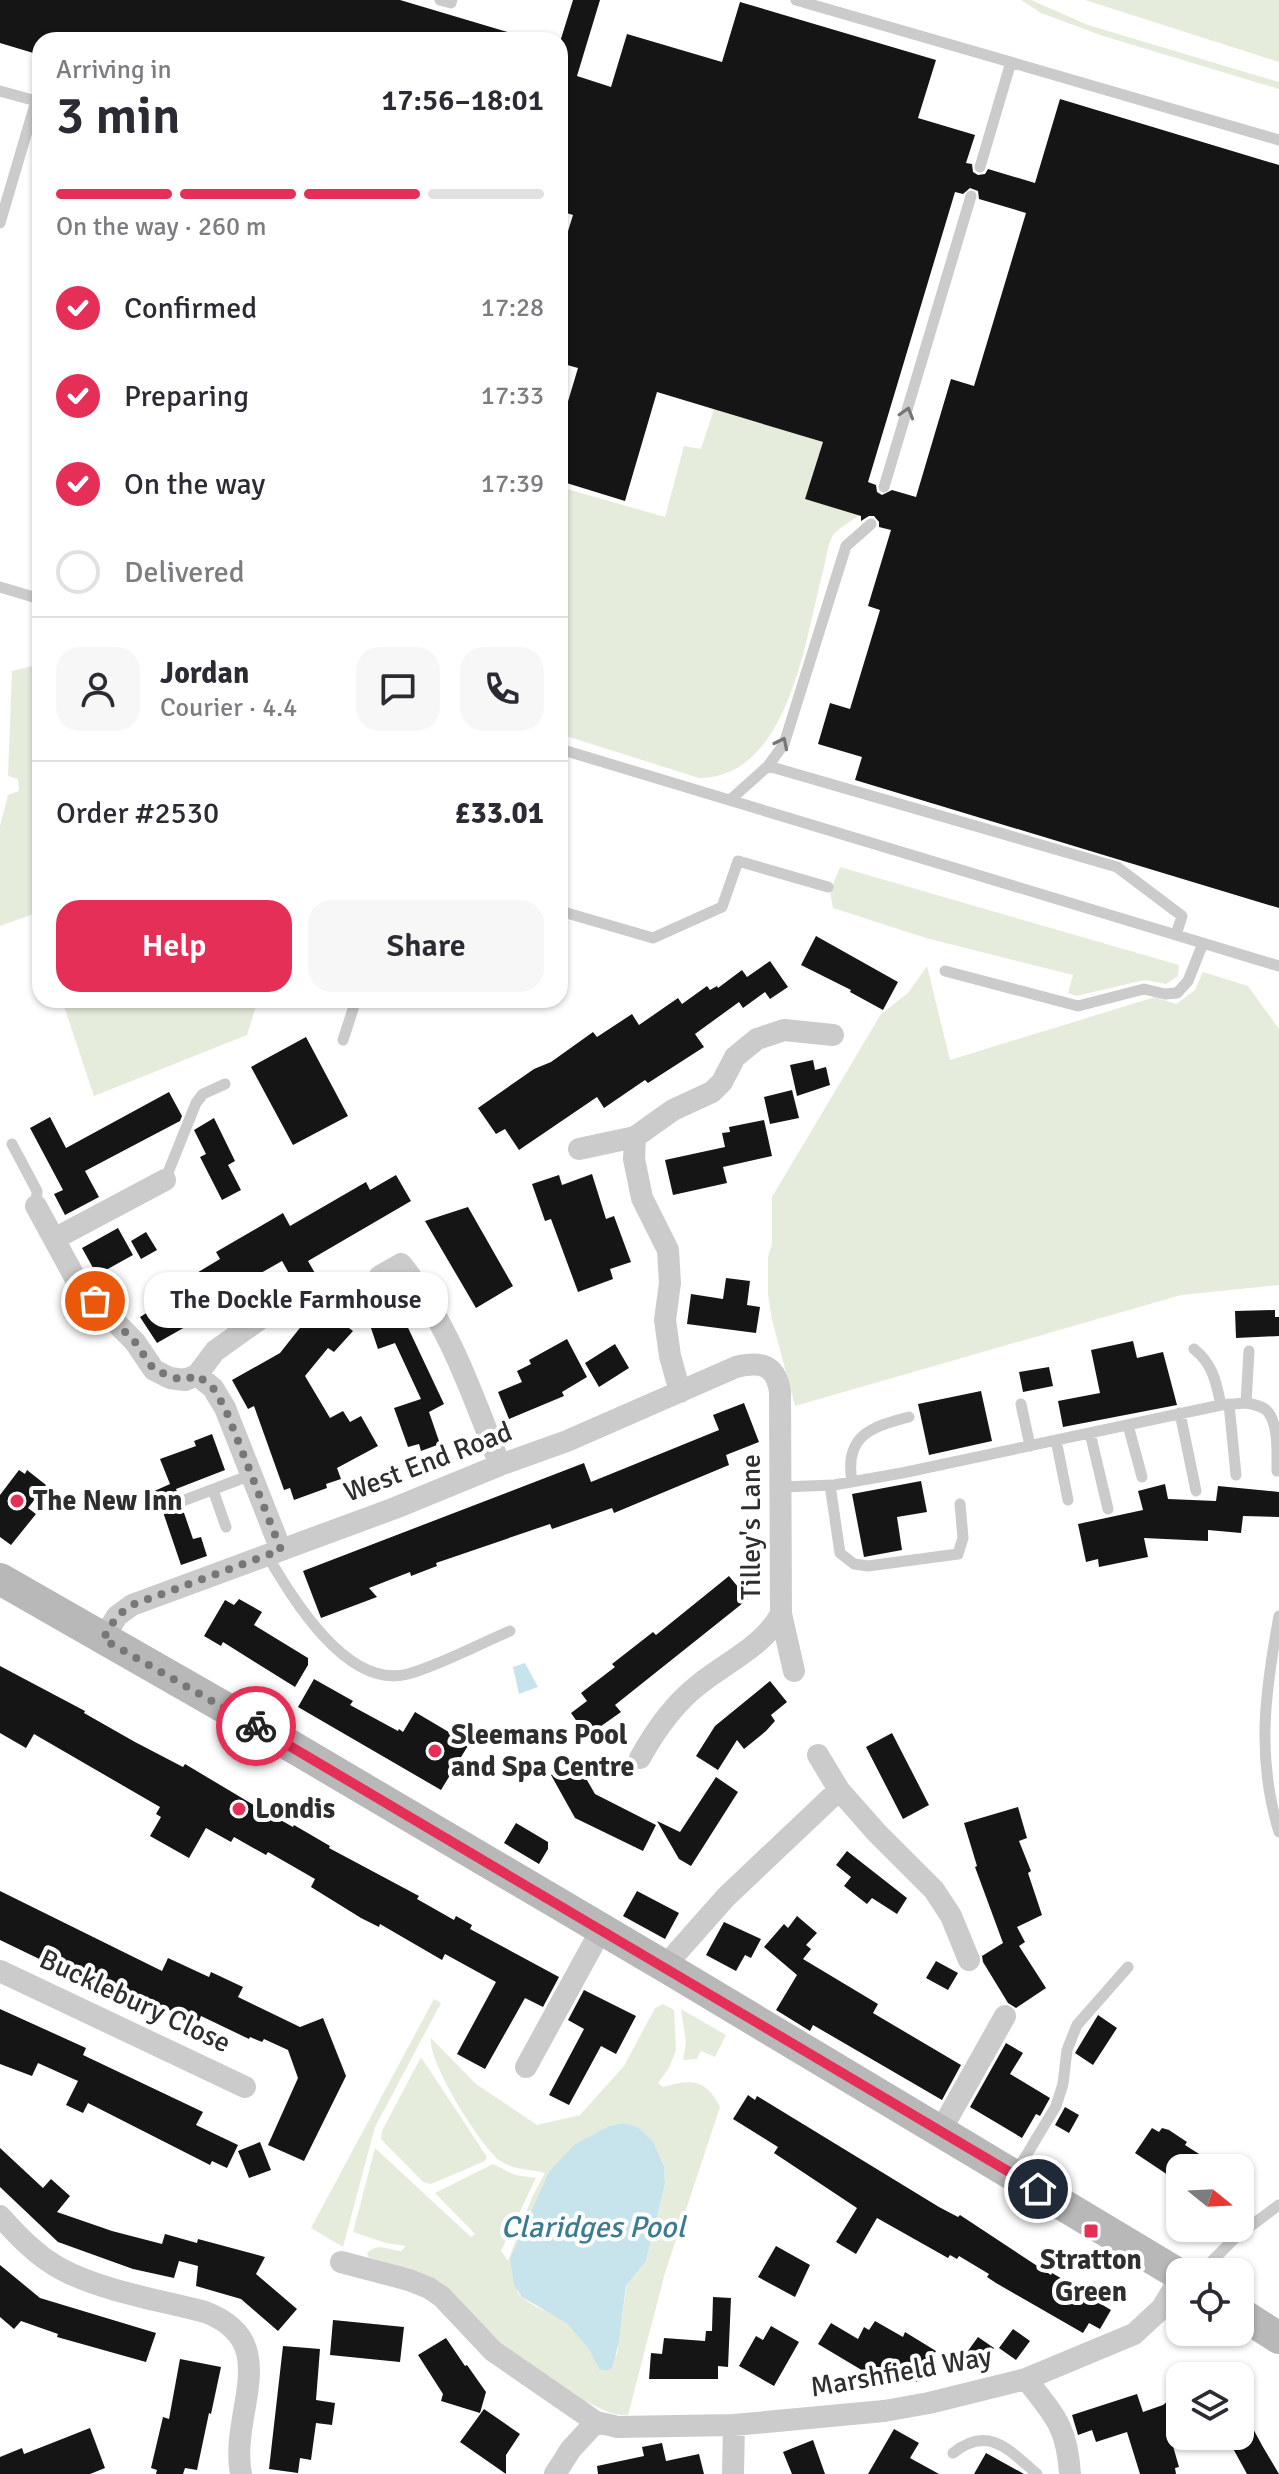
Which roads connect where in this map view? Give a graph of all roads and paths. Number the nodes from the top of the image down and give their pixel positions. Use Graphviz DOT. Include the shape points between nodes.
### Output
graph roads {
  1 [pos="440,0"];
  2 [pos="452,0"];
  3 [pos="796,0"];
  4 [pos="1011,62"];
  5 [pos="0,91"];
  6 [pos="32,100"];
  7 [pos="32,121"];
  8 [pos="1279,140"];
  9 [pos="980,167"];
  10 [pos="971,196"];
  11 [pos="0,223"];
  12 [pos="884,487"];
  13 [pos="871,524"];
  14 [pos="0,587"];
  15 [pos="32,597"];
  16 [pos="568,751"];
  17 [pos="768,766"];
  18 [pos="730,800"];
  19 [pos="828,887"];
  20 [pos="568,913"];
  21 [pos="1176,935"];
  22 [pos="1203,943"];
  23 [pos="1279,966"];
  24 [pos="945,971"];
  25 [pos="353,1008"];
  26 [pos="833,1035"];
  27 [pos="343,1040"];
  28 [pos="225,1084"];
  29 [pos="635,1137"];
  30 [pos="12,1144"];
  31 [pos="579,1149"];
  32 [pos="165,1180"];
  33 [pos="36,1206"];
  34 [pos="54,1239"];
  35 [pos="380,1276"];
  36 [pos="274,1309"];
  37 [pos="1194,1349"];
  38 [pos="1249,1351"];
  39 [pos="197,1375"];
  40 [pos="779,1381"];
  41 [pos="680,1392"];
  42 [pos="1246,1403"];
  43 [pos="1021,1404"];
  44 [pos="1225,1404"];
  45 [pos="1180,1413"];
  46 [pos="909,1417"];
  47 [pos="1128,1425"];
  48 [pos="1090,1433"];
  49 [pos="1056,1440"];
  50 [pos="1030,1446"];
  51 [pos="500,1465"];
  52 [pos="1277,1471"];
  53 [pos="251,1475"];
  54 [pos="1236,1475"];
  55 [pos="1142,1477"];
  56 [pos="852,1482"];
  57 [pos="830,1485"];
  58 [pos="781,1487"];
  59 [pos="213,1490"];
  60 [pos="1196,1491"];
  61 [pos="1068,1500"];
  62 [pos="177,1503"];
  63 [pos="960,1504"];
  64 [pos="1108,1509"];
  65 [pos="226,1527"];
  66 [pos="274,1553"];
  67 [pos="0,1579"];
  68 [pos="781,1614"];
  69 [pos="1279,1616"];
  70 [pos="510,1631"];
  71 [pos="103,1639"];
  72 [pos="794,1671"];
  73 [pos="818,1755"];
  74 [pos="640,1758"];
  75 [pos="839,1790"];
  76 [pos="1279,1832"];
  77 [pos="601,1930"];
  78 [pos="969,1960"];
  79 [pos="664,1967"];
  80 [pos="1128,1967"];
  81 [pos="0,1971"];
  82 [pos="1005,2016"];
  83 [pos="526,2067"];
  84 [pos="245,2087"];
  85 [pos="941,2130"];
  86 [pos="1014,2174"];
  87 [pos="1279,2205"];
  88 [pos="0,2216"];
  89 [pos="1215,2258"];
  90 [pos="341,2262"];
  91 [pos="1166,2268"];
  92 [pos="1166,2301"];
  93 [pos="1254,2322"];
  94 [pos="1279,2338"];
  95 [pos="1026,2379"];
  96 [pos="596,2422"];
  97 [pos="734,2425"];
  98 [pos="953,2453"];
  99 [pos="241,2474"];
  100 [pos="555,2474"];
  101 [pos="733,2474"];
  102 [pos="1037,2474"];
  103 [pos="1070,2474"];
  1 -- 2 [label="lane"];
  3 -- 4 [label="lane"];
  4 -- 8 [label="lane"];
  4 -- 9 [label="lane"];
  5 -- 6 [label="lane"];
  7 -- 11 [label="lane"];
  12 -- 10 [label="lane, one-way"];
  17 -- 13 [label="lane, one-way" via="784,744 846,546"];
  14 -- 15 [label="lane"];
  16 -- 18 [label="lane"];
  17 -- 18 [label="lane"];
  17 -- 21 [label="lane" via="1117,867 1182,916"];
  18 -- 21 [label="lane"];
  19 -- 20 [label="lane" via="738,861 722,907 653,938"];
  21 -- 22 [label="lane"];
  22 -- 23 [label="lane"];
  22 -- 24 [label="lane" via="1188,981 1177,993 1144,989 1078,1006"];
  25 -- 27 [label="lane"];
  26 -- 29 [label="street" via="784,1030 757,1039 735,1057 712,1092 673,1110"];
  28 -- 32 [label="lane" via="196,1103"];
  29 -- 31 [label="street"];
  29 -- 41 [label="street" via="642,1198 668,1250 665,1320"];
  30 -- 33 [label="lane" via="37,1191"];
  32 -- 34 [label="street"];
  33 -- 34 [label="street"];
  34 -- 39 [label="street" via="79,1285 135,1342 154,1370 185,1380"];
  35 -- 51 [label="street" via="401,1264 423,1292 472,1392"];
  36 -- 39 [label="street" via="215,1351"];
  37 -- 44 [label="lane" via="1207,1359"];
  38 -- 42 [label="lane"];
  39 -- 53 [label="street" via="225,1408"];
  40 -- 41 [label="street, West End Road" via="772,1369 750,1364"];
  40 -- 58 [label="street, Tilley's Lane"];
  41 -- 51 [label="street, West End Road"];
  42 -- 44 [label="lane"];
  42 -- 52 [label="lane" via="1266,1409 1275,1419"];
  43 -- 50 [label="lane"];
  44 -- 45 [label="lane"];
  44 -- 54 [label="lane"];
  45 -- 47 [label="lane"];
  45 -- 60 [label="lane"];
  46 -- 56 [label="lane" via="871,1429 857,1442 850,1460"];
  47 -- 48 [label="lane"];
  47 -- 55 [label="lane"];
  48 -- 49 [label="lane"];
  48 -- 64 [label="lane"];
  49 -- 50 [label="lane"];
  49 -- 61 [label="lane"];
  50 -- 56 [label="lane"];
  51 -- 66 [label="street, West End Road"];
  53 -- 59 [label="lane"];
  53 -- 66 [label="street"];
  56 -- 57 [label="lane"];
  57 -- 58 [label="lane"];
  57 -- 63 [label="lane" via="840,1553 854,1564 958,1554 963,1538"];
  58 -- 68 [label="street, Tilley's Lane"];
  59 -- 62 [label="lane"];
  59 -- 65 [label="lane"];
  66 -- 70 [label="lane" via="306,1616 348,1658 375,1674 408,1674"];
  66 -- 71 [label="street, West End Road" via="132,1605 117,1616"];
  67 -- 71 [label="main road"];
  68 -- 72 [label="street, Tilley's Lane"];
  68 -- 74 [label="street" via="767,1634 672,1710"];
  69 -- 76 [label="lane" via="1263,1744"];
  71 -- 77 [label="main road"];
  73 -- 75 [label="street"];
  75 -- 78 [label="street" via="934,1890"];
  75 -- 79 [label="street" via="726,1897"];
  77 -- 79 [label="main road"];
  77 -- 83 [label="street"];
  79 -- 85 [label="main road"];
  80 -- 86 [label="lane" via="1077,2025 1056,2106"];
  81 -- 84 [label="street, Bucklebury Close"];
  82 -- 85 [label="street"];
  85 -- 86 [label="main road"];
  86 -- 91 [label="main road"];
  87 -- 89 [label="lane"];
  88 -- 99 [label="street" via="61,2269 220,2317 238,2332 250,2368 241,2419"];
  90 -- 96 [label="street, Marshfield Way" via="429,2288 493,2351"];
  92 -- 95 [label="street, Marshfield Way" via="1134,2334"];
  93 -- 94 [label="main road"];
  95 -- 97 [label="street, Marshfield Way" via="884,2411"];
  95 -- 103 [label="street" via="1058,2420"];
  96 -- 97 [label="street, Marshfield Way" via="618,2427"];
  96 -- 100 [label="street"];
  97 -- 101 [label="street"];
  98 -- 102 [label="lane" via="970,2441 993,2441"];
}
